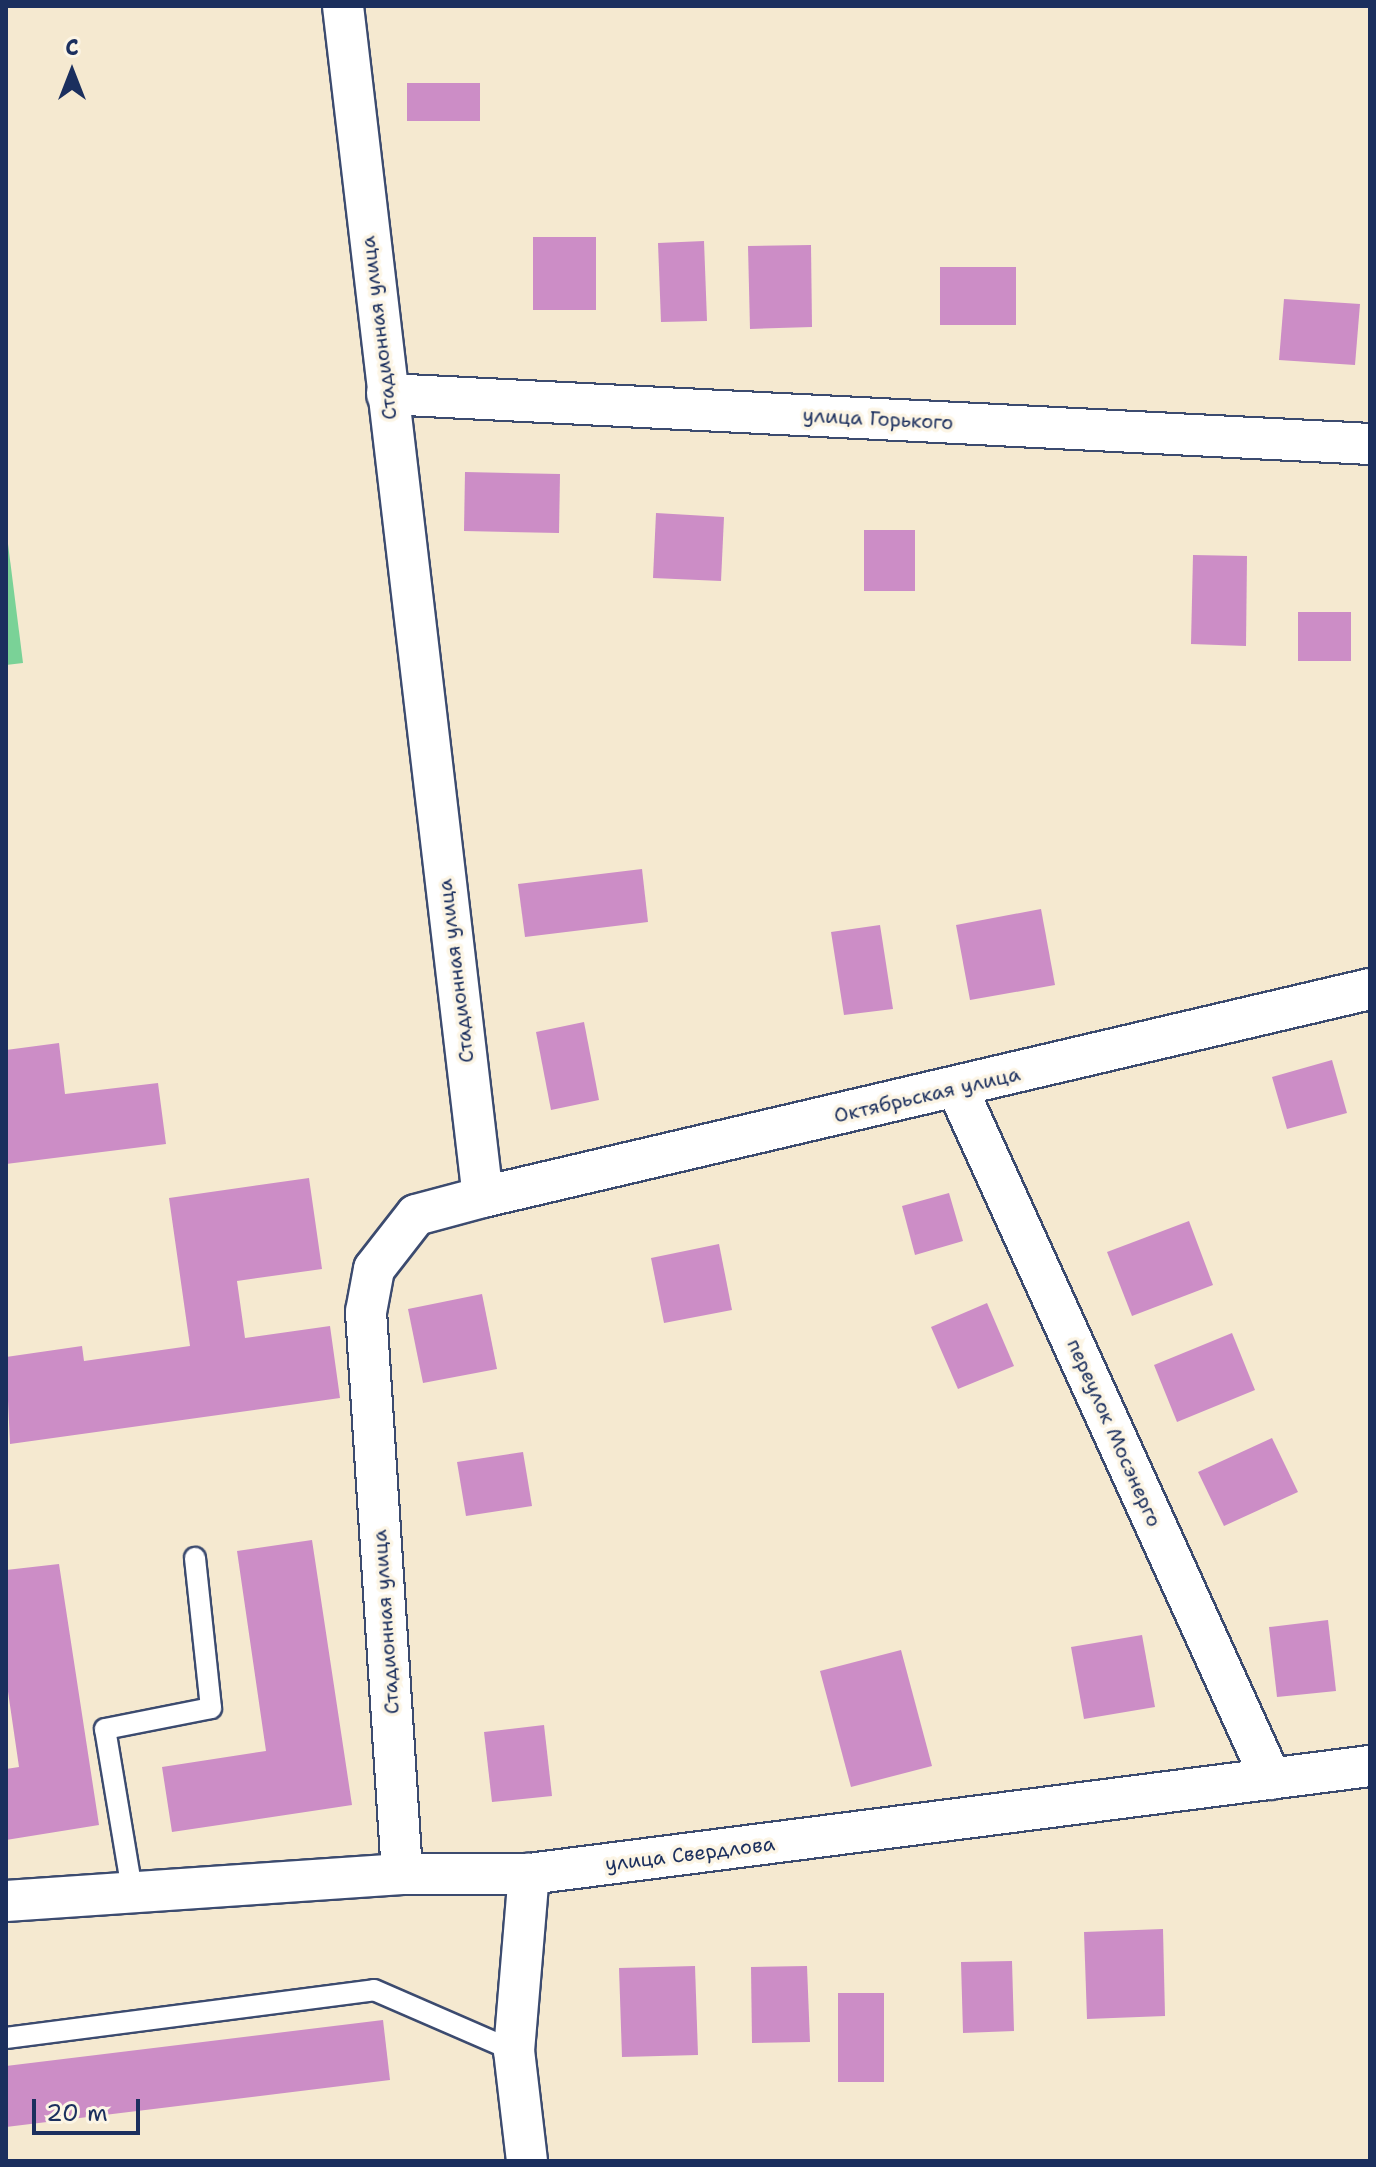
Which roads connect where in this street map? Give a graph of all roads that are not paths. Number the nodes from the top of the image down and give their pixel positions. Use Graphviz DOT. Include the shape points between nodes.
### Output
graph roads {
  1 [pos="343,6"];
  2 [pos="387,394"];
  3 [pos="1370,444"];
  4 [pos="1370,989"];
  5 [pos="957,1088"];
  6 [pos="483,1197"];
  7 [pos="195,1558"];
  8 [pos="1370,1766"];
  9 [pos="1271,1779"];
  10 [pos="402,1874"];
  11 [pos="529,1874"];
  12 [pos="132,1890"];
  13 [pos="6,1901"];
  14 [pos="6,2038"];
  15 [pos="514,2051"];
  16 [pos="527,2161"];
  1 -- 2 [label="street, Стадионная улица"];
  2 -- 3 [label="street, улица Горького"];
  2 -- 6 [label="street, Стадионная улица"];
  4 -- 5 [label="street, Октябрьская улица"];
  5 -- 6 [label="street, Октябрьская улица"];
  5 -- 9 [label="street, переулок Мосэнерго"];
  6 -- 10 [label="street, Стадионная улица" via="416,1215 374,1269 366,1312"];
  7 -- 12 [label="lane" via="211,1708 105,1729"];
  8 -- 9 [label="street, улица Свердлова"];
  9 -- 11 [label="street, улица Свердлова"];
  10 -- 11 [label="street, улица Свердлова"];
  10 -- 12 [label="street, улица Свердлова"];
  11 -- 15 [label="street"];
  12 -- 13 [label="street, улица Свердлова"];
  14 -- 15 [label="lane" via="374,1990"];
  15 -- 16 [label="street"];
}
